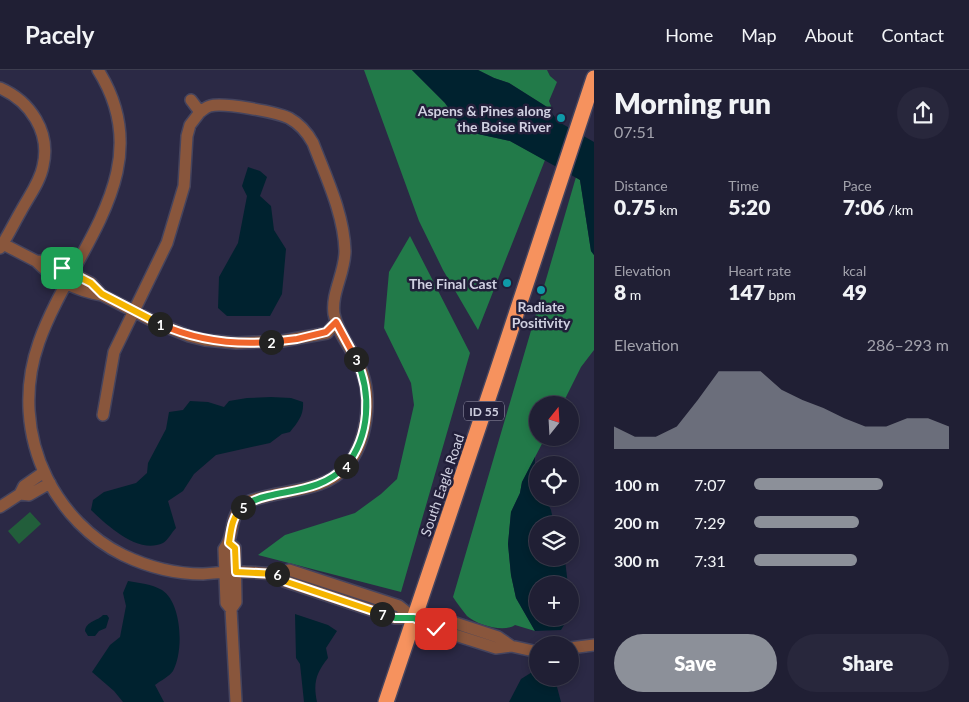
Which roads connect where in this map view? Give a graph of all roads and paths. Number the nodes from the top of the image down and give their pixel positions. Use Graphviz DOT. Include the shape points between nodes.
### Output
graph roads {
  1 [pos="98,70"];
  2 [pos="594,78"];
  3 [pos="0,88"];
  4 [pos="191,100"];
  5 [pos="200,112"];
  6 [pos="1,246"];
  7 [pos="36,261"];
  8 [pos="72,272"];
  9 [pos="67,283"];
  10 [pos="102,294"];
  11 [pos="134,311"];
  12 [pos="336,322"];
  13 [pos="103,414"];
  14 [pos="47,478"];
  15 [pos="0,507"];
  16 [pos="230,572"];
  17 [pos="414,618"];
  18 [pos="594,646"];
  19 [pos="579,647"];
  20 [pos="529,650"];
  21 [pos="236,702"];
  22 [pos="386,702"];
  1 -- 8 [label="street" via="110,92 118,119 119,165 108,204"];
  2 -- 17 [label="highway, South Eagle Road / ID 55"];
  3 -- 6 [label="street" via="20,98 33,113 42,131 45,150 39,179"];
  4 -- 5 [label="street"];
  5 -- 11 [label="street" via="190,125 187,136 184,186 167,243"];
  5 -- 12 [label="street" via="223,104 278,114 298,123 307,132 344,235 343,272 334,301"];
  6 -- 7 [label="street"];
  7 -- 8 [label="street" via="49,262"];
  7 -- 9 [label="street" via="45,271"];
  8 -- 9 [label="street"];
  8 -- 10 [label="street"];
  9 -- 10 [label="street" via="86,292"];
  9 -- 14 [label="street" via="39,343 30,381 31,429"];
  10 -- 11 [label="street"];
  11 -- 12 [label="street" via="189,336 236,343 312,336 326,332"];
  11 -- 13 [label="street" via="114,352"];
  12 -- 16 [label="street" via="366,385 365,415 358,449 346,467 329,481 247,503 238,511 232,522 229,543 224,549"];
  14 -- 15 [label="street" via="24,486 20,494"];
  14 -- 16 [label="street" via="72,515 96,538 119,553 168,570 197,574"];
  16 -- 17 [label="street" via="279,574 290,570 399,606"];
  16 -- 21 [label="street" via="236,602 231,609"];
  17 -- 20 [label="street" via="440,618"];
  17 -- 22 [label="highway, South Eagle Road / ID 55"];
  18 -- 19 [label="street"];
}
